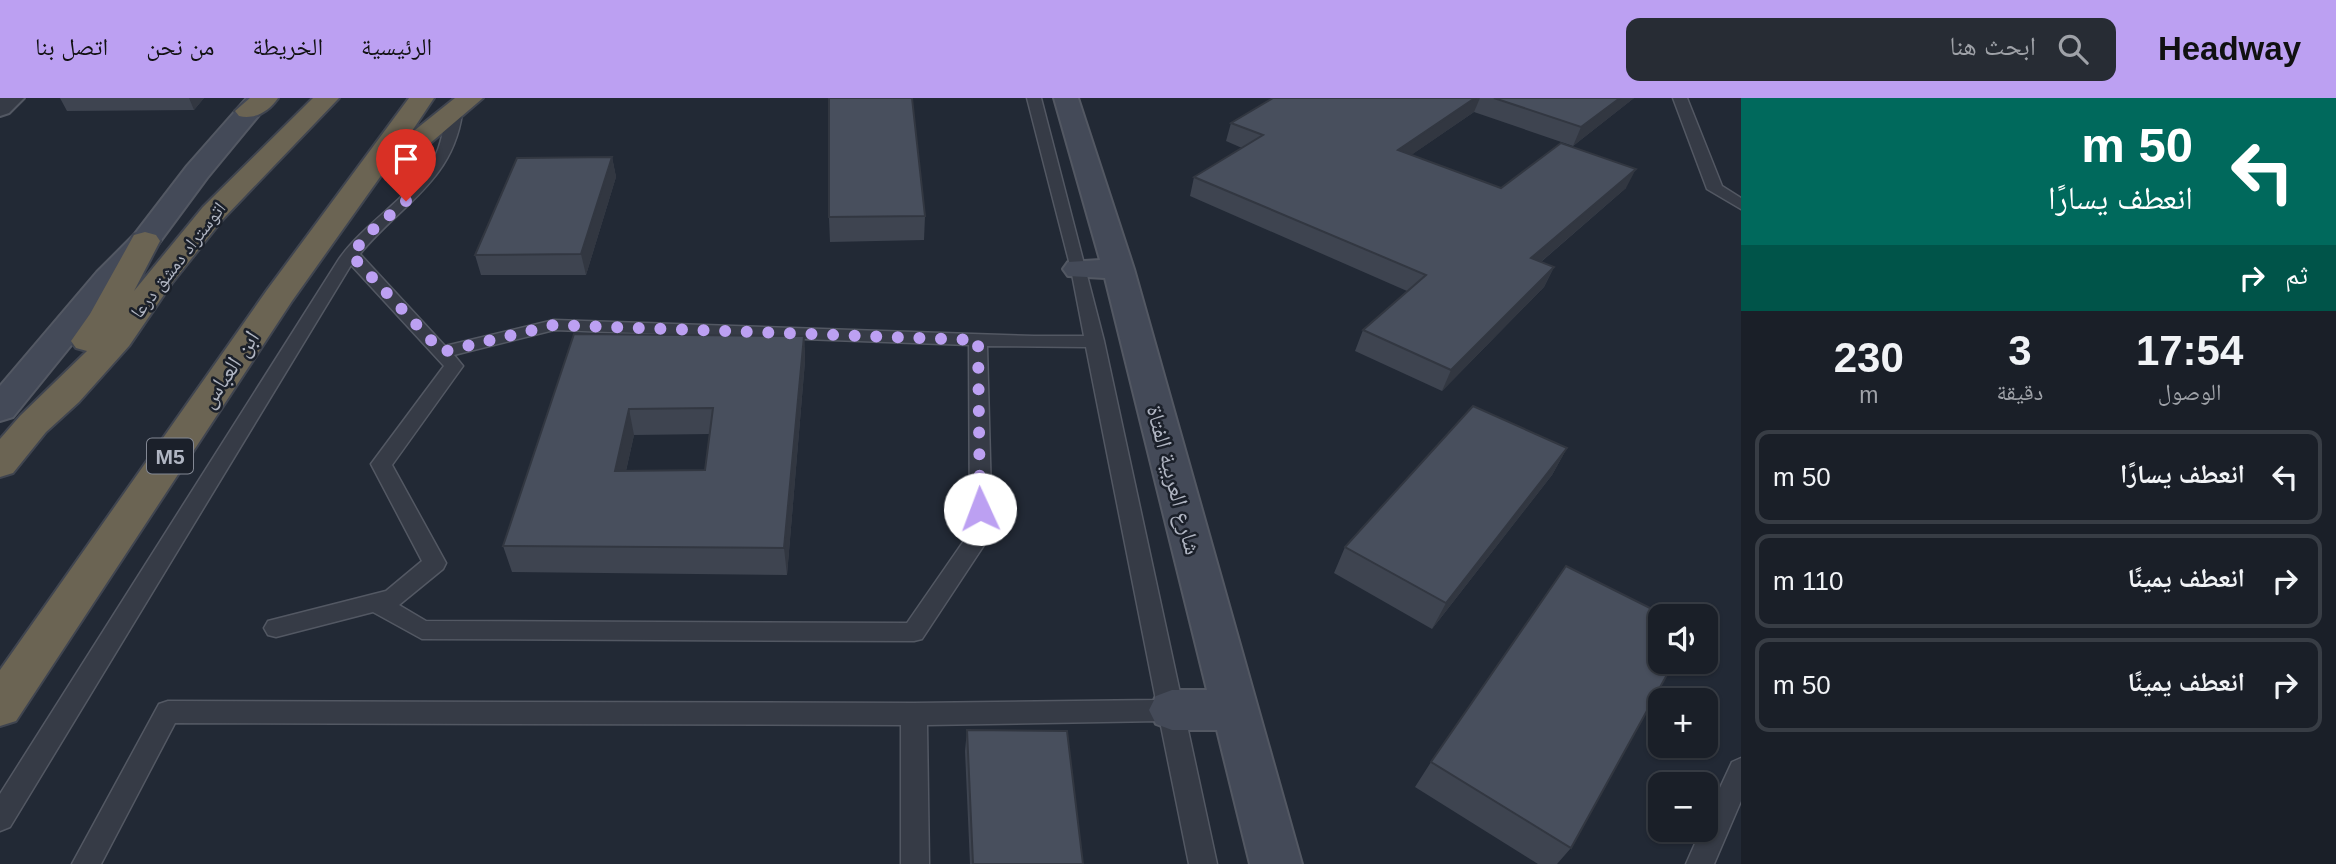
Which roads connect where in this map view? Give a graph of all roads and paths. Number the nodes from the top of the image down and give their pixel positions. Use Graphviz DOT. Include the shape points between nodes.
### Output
graph roads {
  1 [pos="12,98"];
  2 [pos="327,98"];
  3 [pos="422,98"];
  4 [pos="1034,98"];
  5 [pos="1066,98"];
  6 [pos="1680,98"];
  7 [pos="259,102"];
  8 [pos="463,106"];
  9 [pos="0,108"];
  10 [pos="353,197"];
  11 [pos="1741,204"];
  12 [pos="145,241"];
  13 [pos="351,255"];
  14 [pos="1079,269"];
  15 [pos="1118,269"];
  16 [pos="978,340"];
  17 [pos="1095,341"];
  18 [pos="442,352"];
  19 [pos="0,409"];
  20 [pos="33,424"];
  21 [pos="0,464"];
  22 [pos="375,602"];
  23 [pos="276,628"];
  24 [pos="0,707"];
  25 [pos="1172,710"];
  26 [pos="1236,710"];
  27 [pos="914,714"];
  28 [pos="1741,771"];
  29 [pos="0,818"];
  30 [pos="86,864"];
  31 [pos="915,864"];
  32 [pos="1203,864"];
  33 [pos="1276,864"];
  34 [pos="1700,864"];
  1 -- 9 [label="street"];
  2 -- 20 [label="highway, اتوستراد دمشق درعا" via="213,213 117,339"];
  3 -- 10 [label="highway, M5"];
  4 -- 14 [label="lane"];
  5 -- 15 [label="street, شارع العربية الفتاة"];
  6 -- 11 [label="lane" via="1715,189"];
  7 -- 12 [label="street"];
  8 -- 10 [label="highway"];
  8 -- 13 [label="lane" via="436,170"];
  10 -- 24 [label="highway, ابن العباس / M5" via="278,297"];
  12 -- 19 [label="street"];
  12 -- 20 [label="highway" via="106,314 47,394"];
  13 -- 18 [label="lane"];
  13 -- 29 [label="lane"];
  14 -- 15 [label="street"];
  14 -- 17 [label="lane"];
  15 -- 26 [label="street, شارع العربية الفتاة"];
  16 -- 17 [label="lane"];
  16 -- 18 [label="lane" via="554,325"];
  16 -- 22 [label="lane" via="981,533 914,632 422,631"];
  17 -- 25 [label="lane"];
  18 -- 22 [label="lane" via="454,366 381,464 435,563 393,597"];
  20 -- 21 [label="highway"];
  22 -- 23 [label="lane"];
  25 -- 26 [label="street"];
  25 -- 27 [label="lane"];
  25 -- 32 [label="lane"];
  26 -- 33 [label="street, شارع العربية الفتاة"];
  27 -- 30 [label="lane" via="168,712"];
  27 -- 31 [label="lane"];
  28 -- 34 [label="lane"];
}
